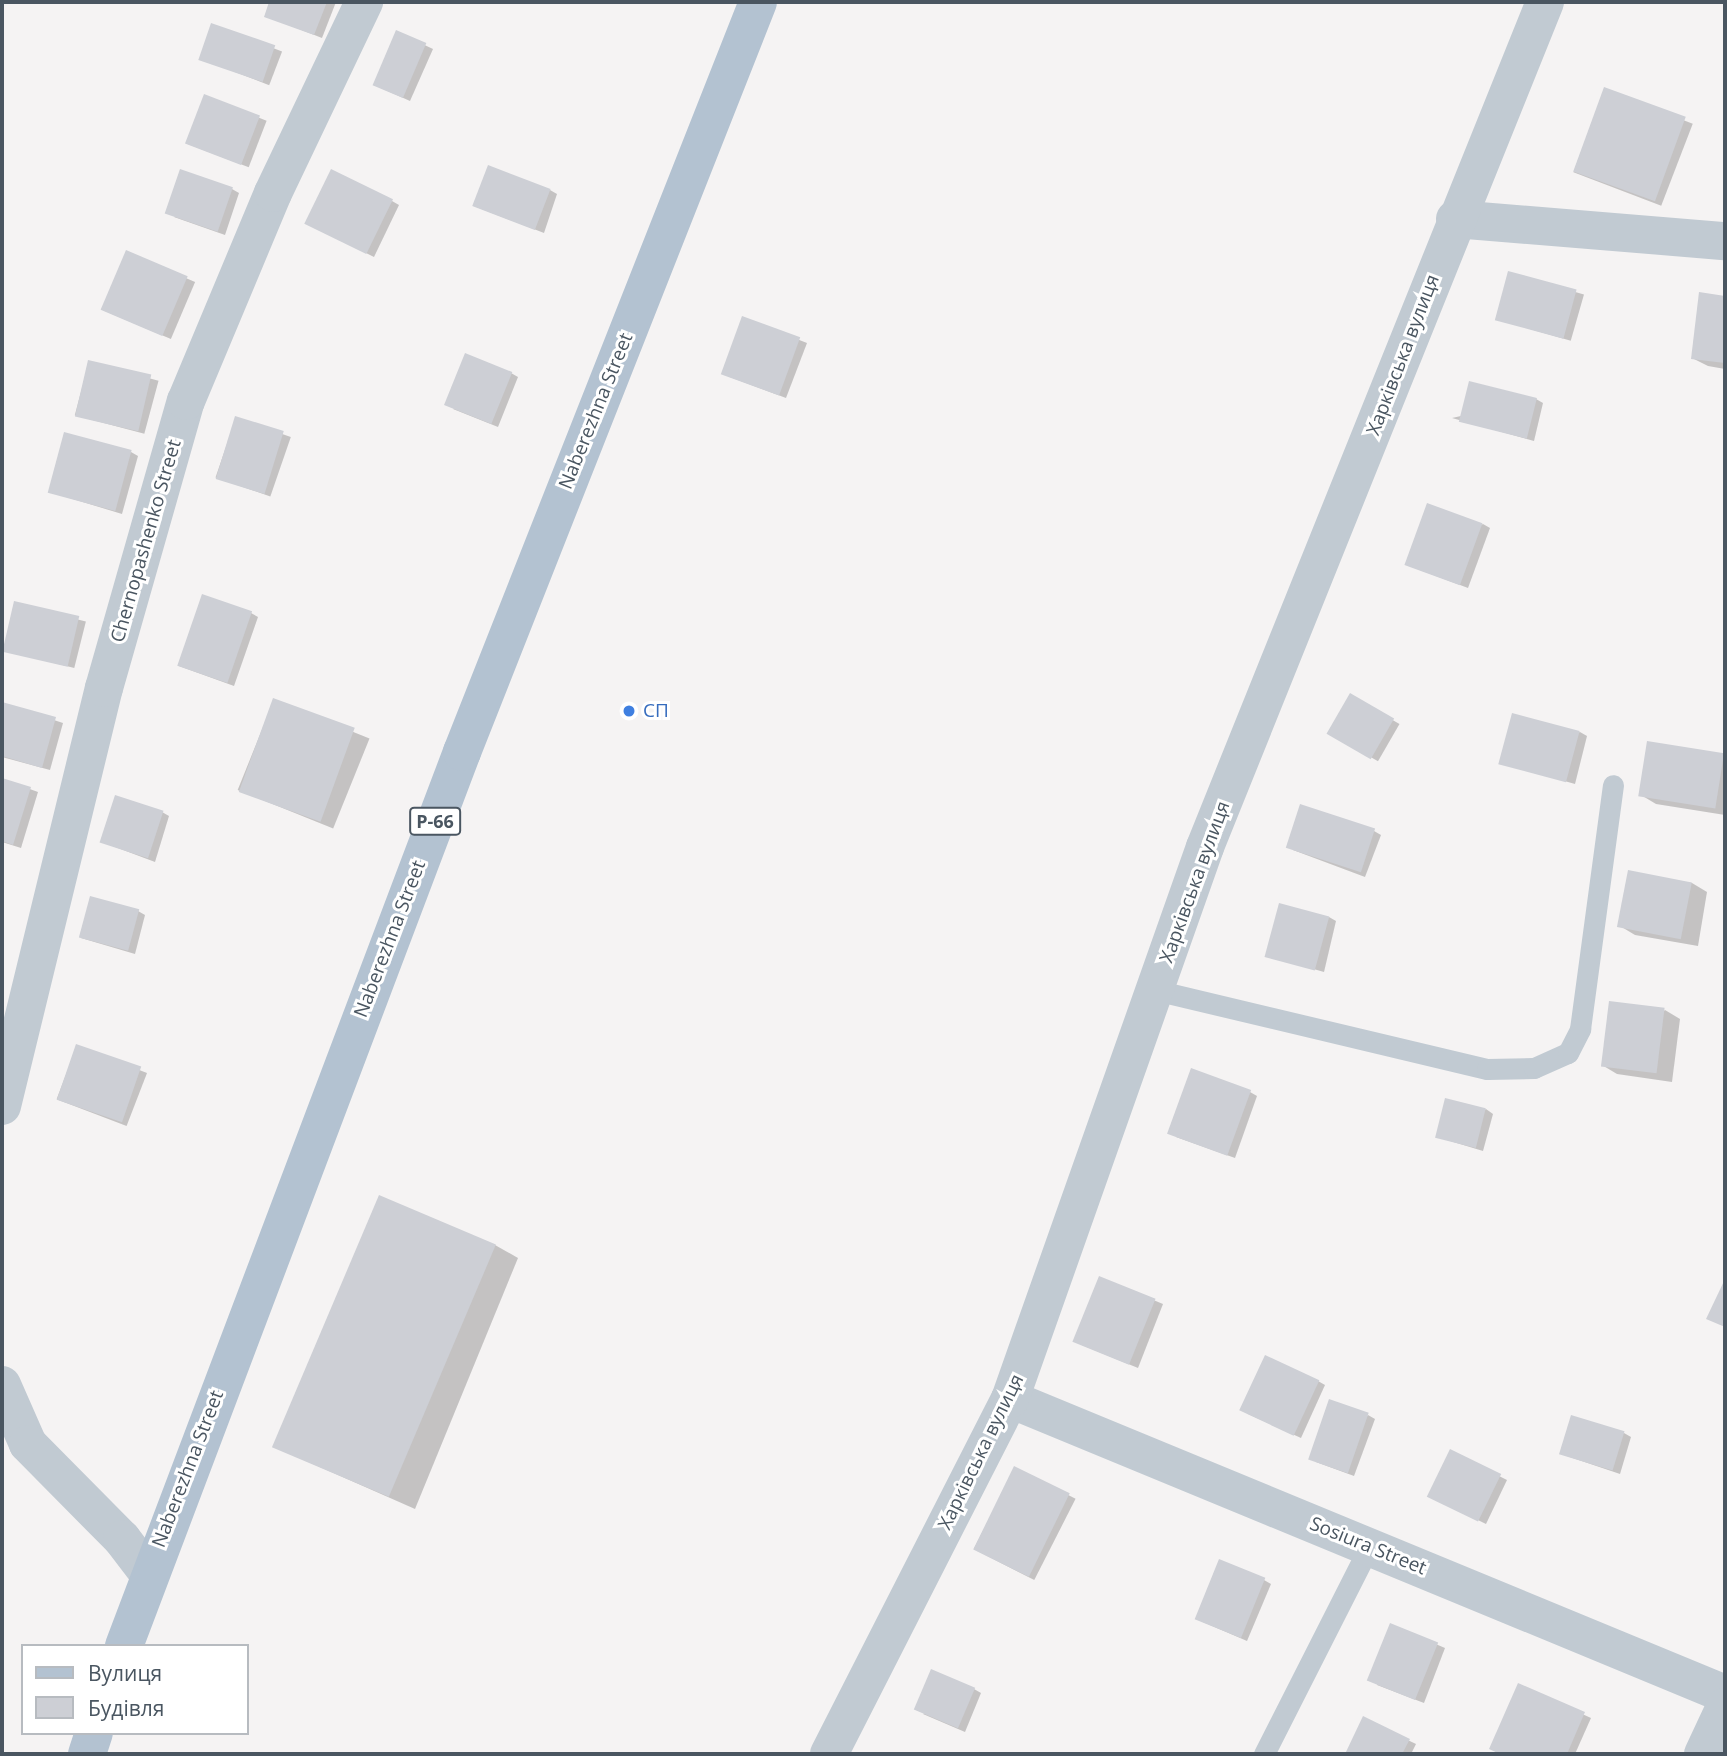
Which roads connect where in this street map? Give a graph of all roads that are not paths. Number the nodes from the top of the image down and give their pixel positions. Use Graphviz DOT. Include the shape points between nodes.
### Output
graph roads {
  1 [pos="364,2"];
  2 [pos="758,2"];
  3 [pos="1545,2"];
  4 [pos="1455,219"];
  5 [pos="1725,242"];
  6 [pos="1613,785"];
  7 [pos="1155,990"];
  8 [pos="2,1106"];
  9 [pos="2,1385"];
  10 [pos="1010,1399"];
  11 [pos="1369,1546"];
  12 [pos="148,1573"];
  13 [pos="125,1644"];
  14 [pos="1725,1694"];
  15 [pos="1725,1707"];
  16 [pos="93,1735"];
  17 [pos="87,1754"];
  18 [pos="829,1754"];
  19 [pos="1264,1754"];
  20 [pos="1703,1754"];
  1 -- 8 [label="street, Chernopashenko Street" via="273,193 186,401 104,688"];
  2 -- 12 [label="main road, Naberezhna Street / Р-66" via="461,752"];
  3 -- 4 [label="street, Харківська вулиця"];
  4 -- 5 [label="street"];
  4 -- 7 [label="street, Харківська вулиця" via="1205,847"];
  6 -- 7 [label="lane" via="1580,1029 1568,1053 1534,1069 1487,1069"];
  7 -- 10 [label="street, Харківська вулиця"];
  9 -- 12 [label="street" via="28,1444 122,1539"];
  10 -- 11 [label="street, Sosiura Street"];
  10 -- 18 [label="street, Харківська вулиця"];
  11 -- 14 [label="street, Sosiura Street"];
  11 -- 19 [label="lane"];
  12 -- 13 [label="main road, Naberezhna Street / Р-66"];
  15 -- 20 [label="street"];
  16 -- 17 [label="main road"];
}
